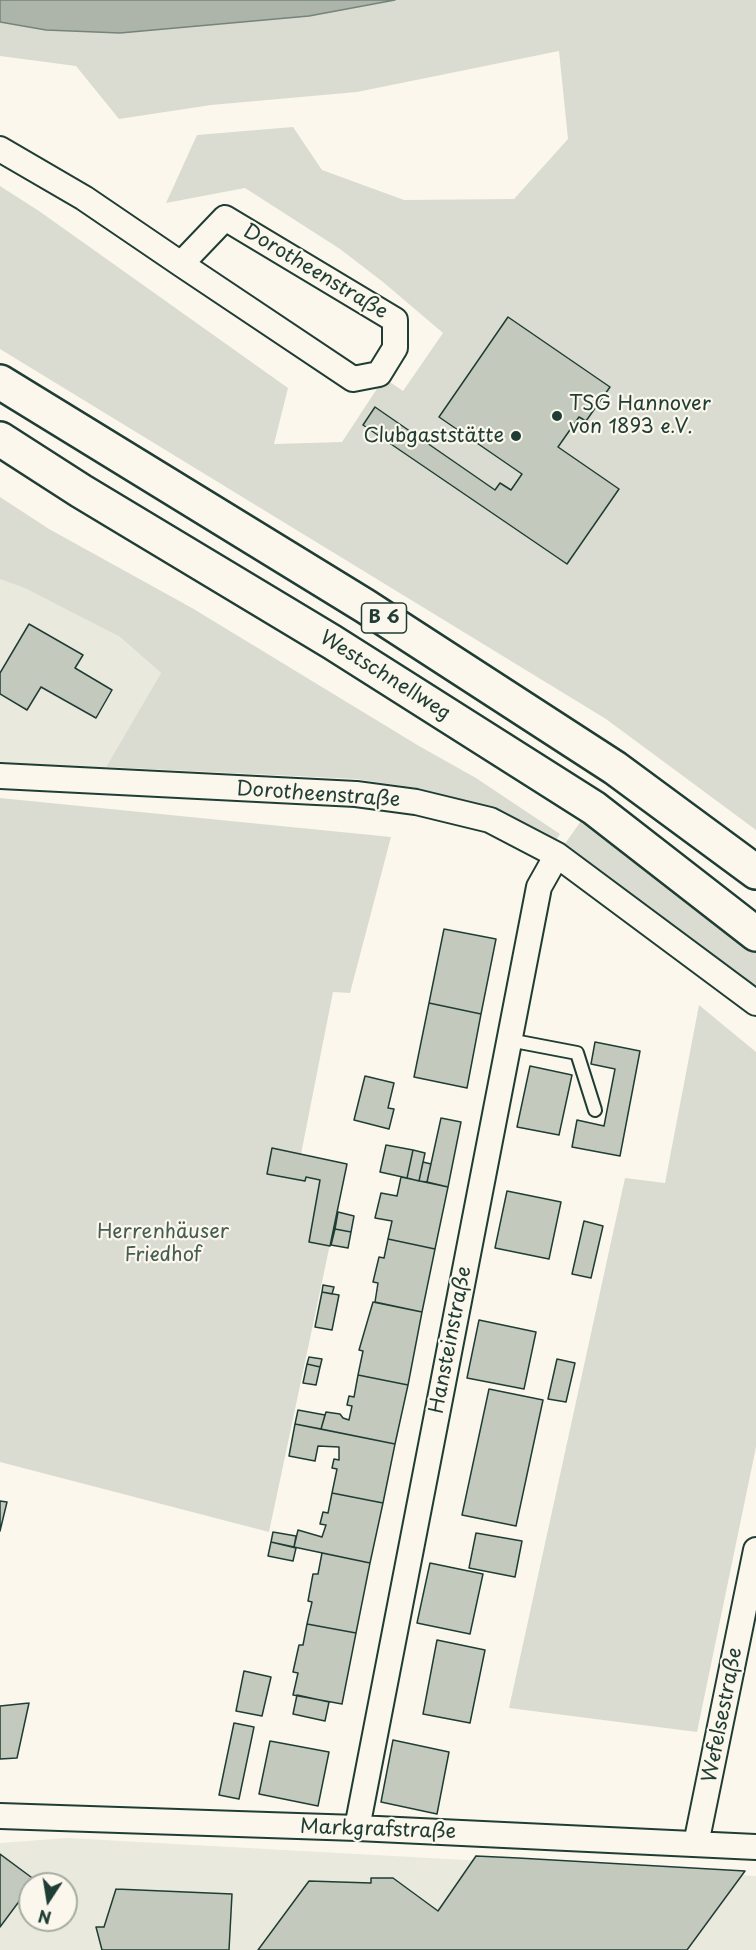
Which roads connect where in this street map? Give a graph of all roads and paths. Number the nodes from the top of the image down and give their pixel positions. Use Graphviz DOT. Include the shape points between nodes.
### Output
graph roads {
  1 [pos="0,149"];
  2 [pos="181,264"];
  3 [pos="0,382"];
  4 [pos="0,439"];
  5 [pos="0,776"];
  6 [pos="557,855"];
  7 [pos="756,872"];
  8 [pos="756,934"];
  9 [pos="756,1004"];
  10 [pos="509,1040"];
  11 [pos="595,1110"];
  12 [pos="756,1550"];
  13 [pos="0,1816"];
  14 [pos="357,1828"];
  15 [pos="696,1844"];
  16 [pos="756,1847"];
  1 -- 2 [label="street, Dorotheenstraße" via="84,198"];
  2 -- 2 [label="street, Dorotheenstraße" via="353,379 378,374 395,348 395,320 225,218"];
  3 -- 7 [label="highway, B 6" via="365,606 535,716 615,768"];
  4 -- 8 [label="highway, Westschnellweg / B 6" via="594,808"];
  5 -- 6 [label="street, Dorotheenstraße" via="356,794 416,802 490,820"];
  6 -- 9 [label="street, Dorotheenstraße"];
  6 -- 10 [label="street, Hansteinstraße" via="539,887"];
  10 -- 11 [label="lane" via="577,1053"];
  10 -- 14 [label="street, Hansteinstraße"];
  12 -- 15 [label="street, Wefelsestraße"];
  13 -- 14 [label="street, Markgrafstraße"];
  14 -- 15 [label="street, Markgrafstraße"];
  15 -- 16 [label="street, Markgrafstraße"];
}
